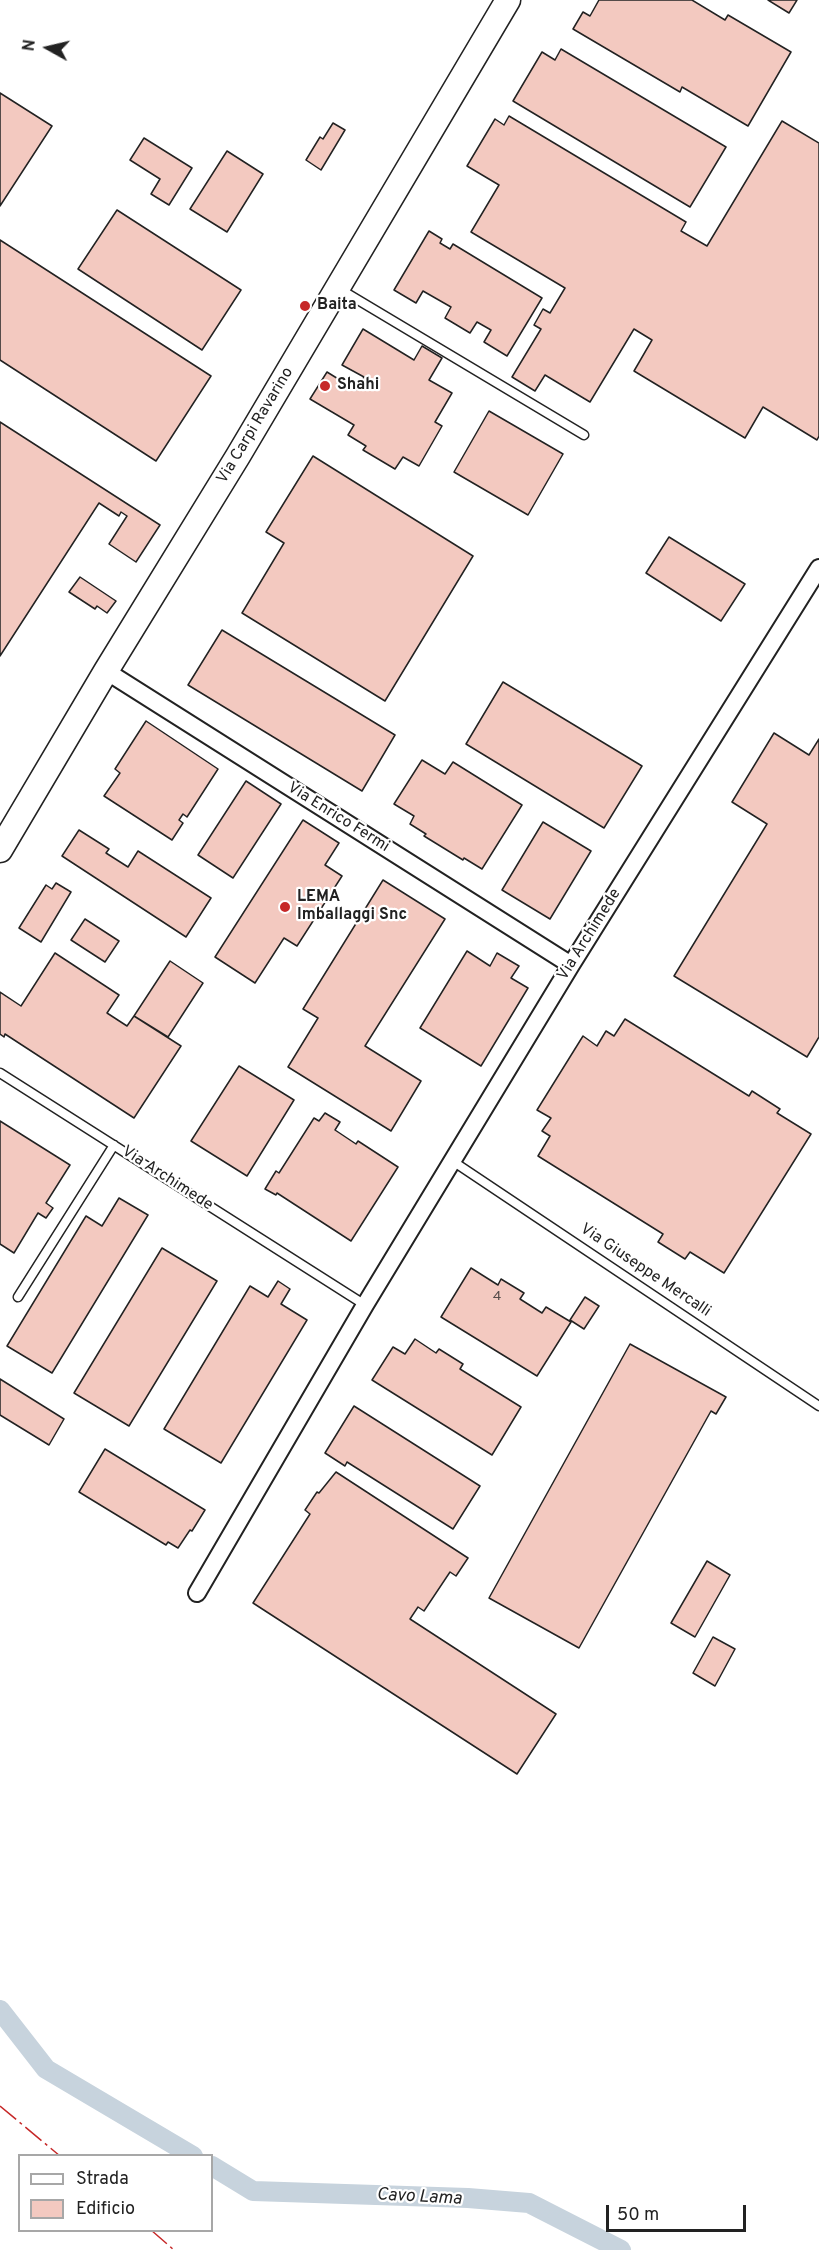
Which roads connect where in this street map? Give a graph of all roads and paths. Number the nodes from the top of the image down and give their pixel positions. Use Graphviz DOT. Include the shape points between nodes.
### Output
graph roads {
  1 [pos="508,0"];
  2 [pos="338,288"];
  3 [pos="584,435"];
  4 [pos="819,568"];
  5 [pos="814,585"];
  6 [pos="106,671"];
  7 [pos="0,850"];
  8 [pos="571,965"];
  9 [pos="0,1073"];
  10 [pos="114,1145"];
  11 [pos="453,1162"];
  12 [pos="18,1297"];
  13 [pos="365,1305"];
  14 [pos="819,1406"];
  15 [pos="197,1593"];
  1 -- 2 [label="main road, Via Carpi Ravarino"];
  2 -- 3 [label="lane"];
  2 -- 6 [label="main road, Via Carpi Ravarino"];
  4 -- 5 [label="street, Via Archimede"];
  5 -- 8 [label="street, Via Archimede"];
  6 -- 7 [label="main road, Via Carpi Ravarino"];
  6 -- 8 [label="street, Via Enrico Fermi"];
  8 -- 11 [label="street, Via Archimede"];
  9 -- 10 [label="lane, Via Archimede"];
  10 -- 12 [label="lane"];
  10 -- 13 [label="lane, Via Archimede"];
  11 -- 13 [label="street, Via Archimede"];
  11 -- 14 [label="lane, Via Giuseppe Mercalli"];
  13 -- 15 [label="street, Via Archimede"];
}
